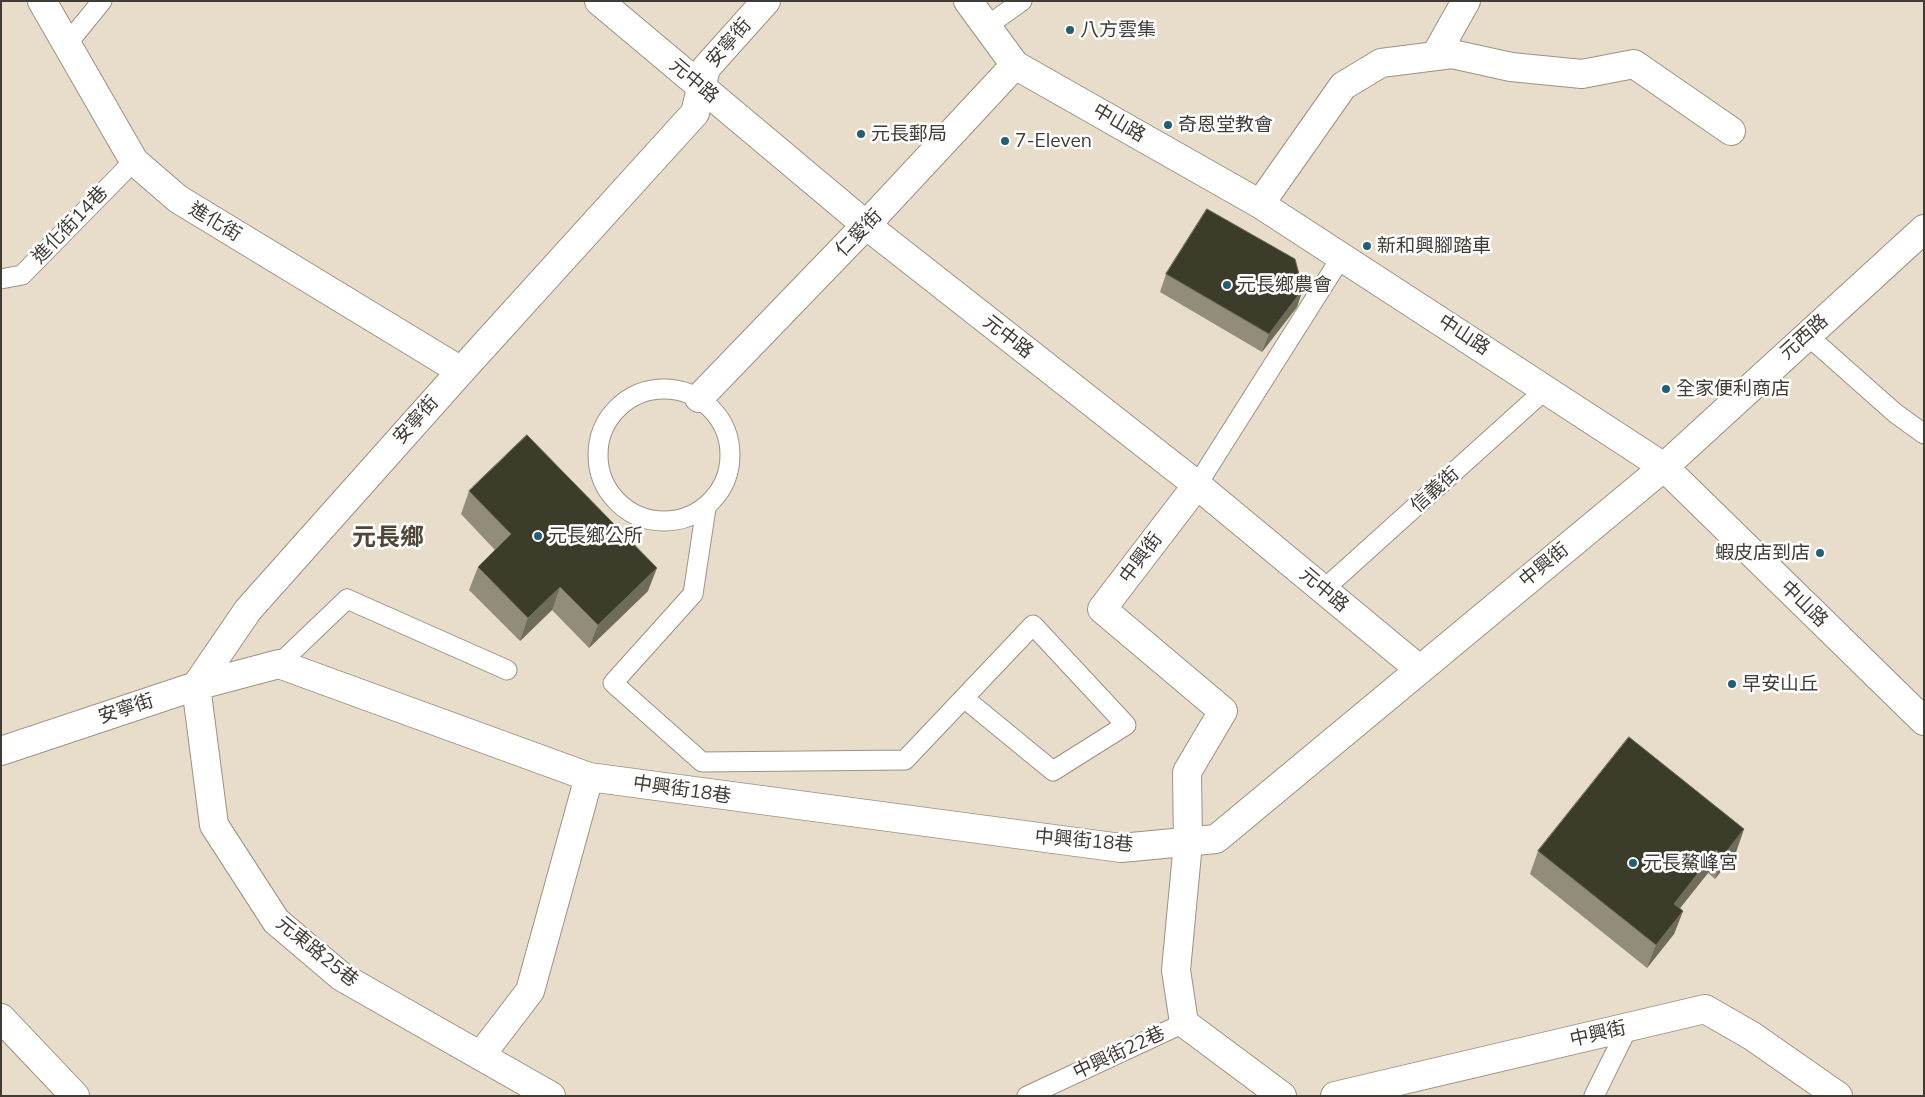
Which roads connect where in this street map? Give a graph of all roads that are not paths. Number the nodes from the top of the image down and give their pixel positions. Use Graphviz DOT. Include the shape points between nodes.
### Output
graph roads {
  1 [pos="42,1"];
  2 [pos="102,1"];
  3 [pos="599,1"];
  4 [pos="766,1"];
  5 [pos="968,1"];
  6 [pos="1022,1"];
  7 [pos="1466,1"];
  8 [pos="987,26"];
  9 [pos="67,44"];
  10 [pos="1436,56"];
  11 [pos="1016,65"];
  12 [pos="702,87"];
  13 [pos="1731,131"];
  14 [pos="134,161"];
  15 [pos="1260,204"];
  16 [pos="866,225"];
  17 [pos="1924,229"];
  18 [pos="1342,256"];
  19 [pos="1,280"];
  20 [pos="1807,335"];
  21 [pos="461,370"];
  22 [pos="1546,389"];
  23 [pos="699,398"];
  24 [pos="1924,434"];
  25 [pos="1664,467"];
  26 [pos="1197,486"];
  27 [pos="706,508"];
  28 [pos="1323,590"];
  29 [pos="279,664"];
  30 [pos="1419,669"];
  31 [pos="507,670"];
  32 [pos="196,686"];
  33 [pos="964,698"];
  34 [pos="1924,721"];
  35 [pos="1,750"];
  36 [pos="589,777"];
  37 [pos="1188,842"];
  38 [pos="1,1018"];
  39 [pos="1184,1023"];
  40 [pos="1628,1027"];
  41 [pos="481,1055"];
  42 [pos="75,1096"];
  43 [pos="550,1096"];
  44 [pos="1026,1096"];
  45 [pos="1282,1096"];
  46 [pos="1335,1096"];
  47 [pos="1594,1096"];
  48 [pos="1838,1096"];
  1 -- 9 [label="street, 進化街"];
  2 -- 9 [label="lane"];
  3 -- 12 [label="street, 元中路"];
  4 -- 12 [label="street, 安寧街" via="706,68"];
  5 -- 8 [label="street, 中山路"];
  6 -- 8 [label="lane"];
  7 -- 10 [label="street"];
  8 -- 11 [label="street, 中山路"];
  9 -- 14 [label="street, 進化街"];
  10 -- 13 [label="street" via="1452,54 1511,67 1582,74 1634,64"];
  10 -- 15 [label="street" via="1382,63 1343,86"];
  11 -- 15 [label="street, 中山路"];
  11 -- 16 [label="street, 仁愛街"];
  12 -- 16 [label="street, 元中路"];
  12 -- 21 [label="street, 安寧街" via="694,113"];
  14 -- 19 [label="lane, 進化街14巷" via="22,275"];
  14 -- 21 [label="street, 進化街" via="178,199"];
  15 -- 18 [label="street, 中山路"];
  16 -- 23 [label="street, 仁愛街"];
  16 -- 26 [label="street, 元中路"];
  17 -- 20 [label="street, 元西路"];
  18 -- 22 [label="street, 中山路"];
  18 -- 26 [label="lane, 中興街"];
  20 -- 24 [label="lane" via="1895,413"];
  20 -- 25 [label="street, 元西路"];
  21 -- 32 [label="street, 安寧街" via="248,610"];
  22 -- 25 [label="street, 中山路"];
  22 -- 28 [label="lane, 信義街"];
  23 -- 27 [label="lane" via="718,414 729,438 731,464 722,488"];
  23 -- 27 [label="lane" via="674,388 638,394 622,403 605,423 597,449 600,476 614,499 633,515 658,522 683,519"];
  25 -- 30 [label="street, 中興街"];
  25 -- 34 [label="street, 中山路"];
  26 -- 28 [label="street, 元中路"];
  26 -- 37 [label="street, 中興街" via="1102,609 1223,711 1187,772"];
  27 -- 33 [label="lane" via="693,594 612,683 702,762 905,760"];
  28 -- 30 [label="street, 元中路"];
  29 -- 31 [label="lane" via="347,600"];
  29 -- 32 [label="street"];
  29 -- 36 [label="street, 中興街18巷"];
  30 -- 37 [label="street, 中興街" via="1216,838"];
  32 -- 35 [label="street, 安寧街"];
  32 -- 41 [label="street, 元東路25巷" via="214,825 276,921 342,977"];
  33 -- 33 [label="lane" via="1033,625 1126,725 1053,771"];
  36 -- 37 [label="street, 中興街18巷" via="1121,848"];
  36 -- 41 [label="street" via="530,991"];
  37 -- 39 [label="street, 中興街" via="1176,970"];
  38 -- 42 [label="street"];
  39 -- 44 [label="lane, 中興街22巷"];
  39 -- 45 [label="street"];
  40 -- 46 [label="street, 中興街"];
  40 -- 47 [label="lane"];
  40 -- 48 [label="street, 中興街" via="1705,1009 1752,1036"];
  41 -- 43 [label="street, 元東路25巷"];
}
